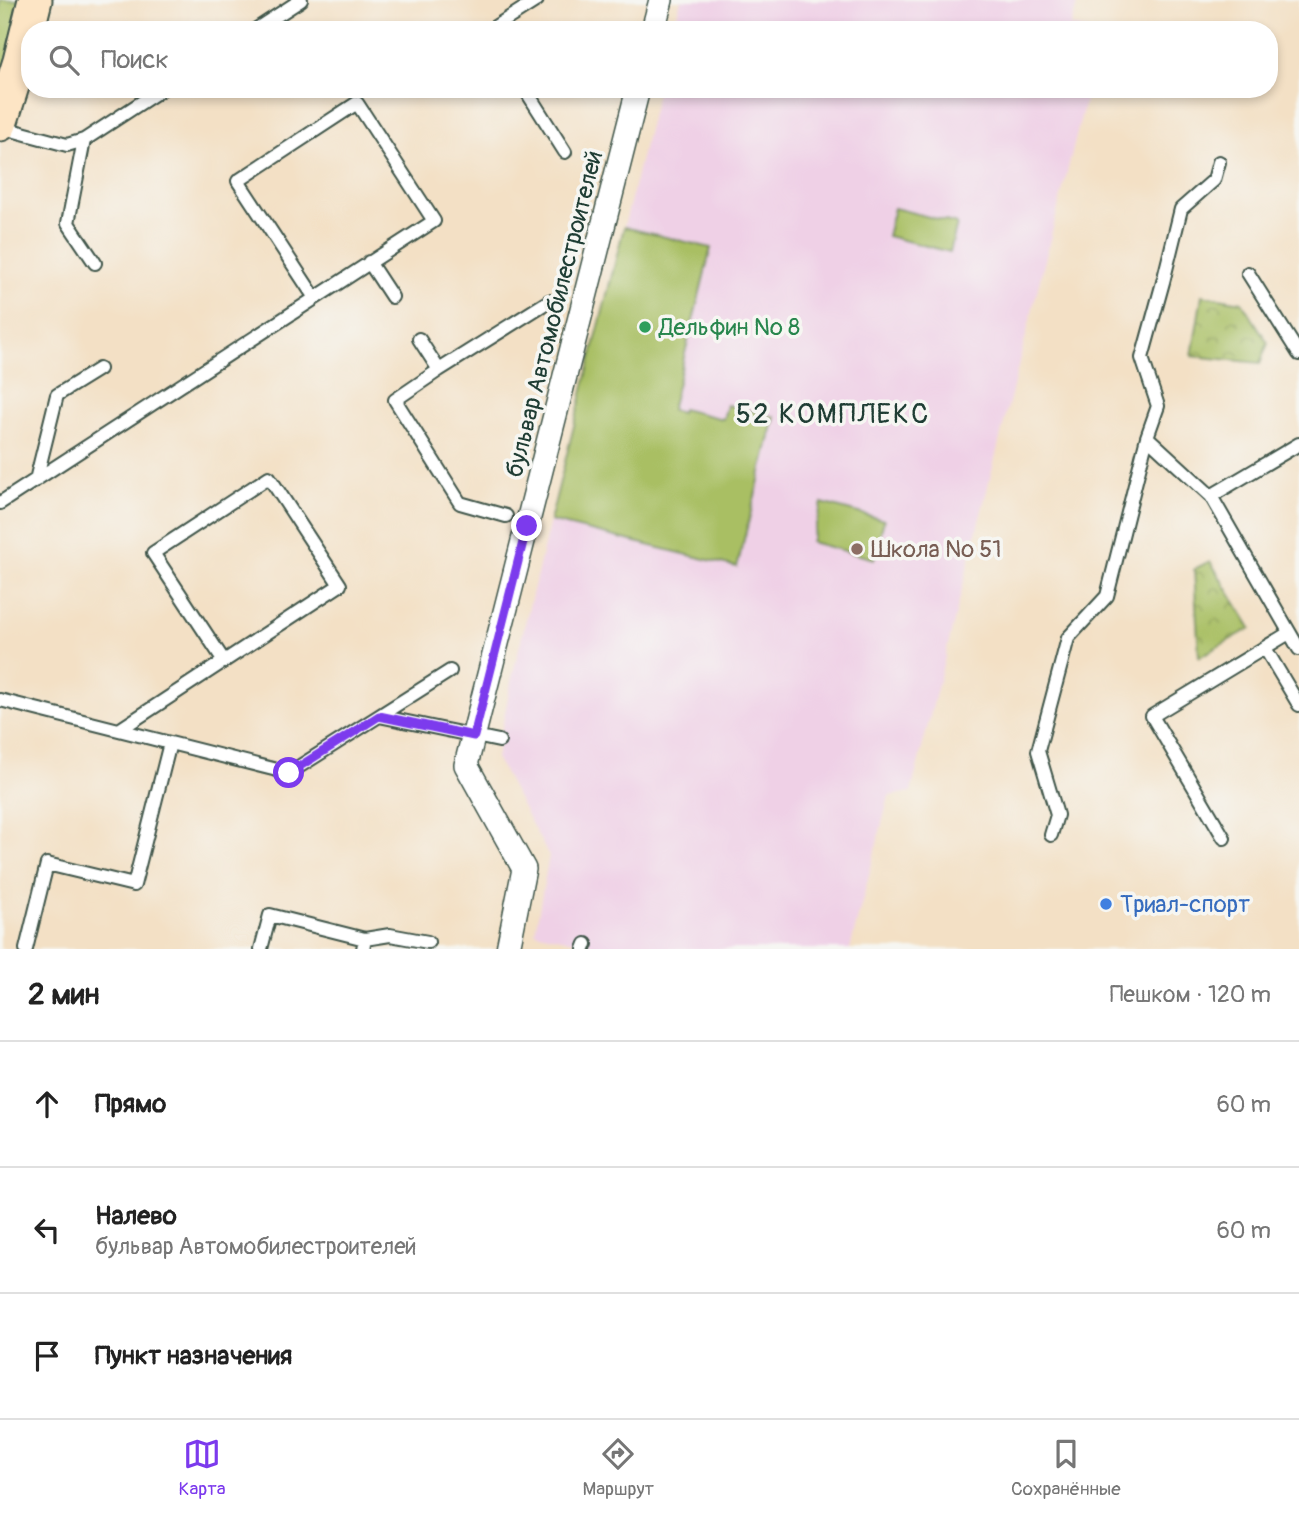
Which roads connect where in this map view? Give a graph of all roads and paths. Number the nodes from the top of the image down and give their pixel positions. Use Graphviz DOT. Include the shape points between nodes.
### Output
graph roads {
  1 [pos="34,0"];
  2 [pos="302,0"];
  3 [pos="661,0"];
  4 [pos="531,2"];
  5 [pos="29,21"];
  6 [pos="269,21"];
  7 [pos="503,21"];
  8 [pos="655,21"];
  9 [pos="21,57"];
  10 [pos="148,98"];
  11 [pos="531,98"];
  12 [pos="636,98"];
  13 [pos="0,125"];
  14 [pos="84,140"];
  15 [pos="565,152"];
  16 [pos="1219,162"];
  17 [pos="369,262"];
  18 [pos="95,263"];
  19 [pos="1248,273"];
  20 [pos="392,297"];
  21 [pos="315,298"];
  22 [pos="549,301"];
  23 [pos="419,339"];
  24 [pos="1299,354"];
  25 [pos="99,369"];
  26 [pos="439,370"];
  27 [pos="1147,437"];
  28 [pos="1299,444"];
  29 [pos="36,480"];
  30 [pos="1212,496"];
  31 [pos="0,503"];
  32 [pos="506,516"];
  33 [pos="1289,633"];
  34 [pos="1265,648"];
  35 [pos="1299,649"];
  36 [pos="224,661"];
  37 [pos="450,671"];
  38 [pos="0,700"];
  39 [pos="1299,705"];
  40 [pos="379,716"];
  41 [pos="119,730"];
  42 [pos="474,736"];
  43 [pos="499,741"];
  44 [pos="170,743"];
  45 [pos="1051,835"];
  46 [pos="1224,838"];
  47 [pos="428,943"];
  48 [pos="364,944"];
  49 [pos="26,949"];
  50 [pos="261,949"];
  51 [pos="508,949"];
  1 -- 5 [label="street"];
  2 -- 6 [label="lane"];
  3 -- 8 [label="street"];
  4 -- 7 [label="lane"];
  9 -- 13 [label="street"];
  10 -- 14 [label="lane"];
  11 -- 15 [label="lane"];
  12 -- 42 [label="street, бульвар Автомобилестроителей"];
  13 -- 14 [label="lane" via="67,145"];
  14 -- 18 [label="lane" via="68,223"];
  16 -- 27 [label="lane" via="1214,180 1181,209 1142,358 1158,406"];
  17 -- 20 [label="lane"];
  17 -- 21 [label="lane"];
  17 -- 21 [label="lane" via="434,221 357,103 238,181"];
  19 -- 24 [label="lane"];
  21 -- 29 [label="lane"];
  22 -- 26 [label="lane"];
  23 -- 26 [label="lane"];
  25 -- 29 [label="lane" via="57,395"];
  26 -- 32 [label="lane" via="395,400 460,503"];
  27 -- 30 [label="lane"];
  27 -- 45 [label="lane" via="1107,597 1068,638 1038,751 1057,815"];
  28 -- 30 [label="lane"];
  29 -- 31 [label="lane"];
  30 -- 33 [label="lane"];
  33 -- 34 [label="lane"];
  33 -- 35 [label="lane"];
  34 -- 39 [label="lane"];
  34 -- 46 [label="lane" via="1152,716"];
  36 -- 36 [label="lane" via="340,585 269,477 153,553"];
  36 -- 41 [label="lane"];
  37 -- 40 [label="lane"];
  38 -- 41 [label="lane"];
  40 -- 42 [label="lane"];
  40 -- 44 [label="lane" via="289,773"];
  41 -- 44 [label="lane"];
  42 -- 43 [label="lane"];
  42 -- 51 [label="street, бульвар Автомобилестроителей" via="466,765 524,869"];
  44 -- 49 [label="lane" via="134,885 47,863"];
  47 -- 48 [label="lane" via="390,935"];
  48 -- 50 [label="lane" via="270,915"];
}
